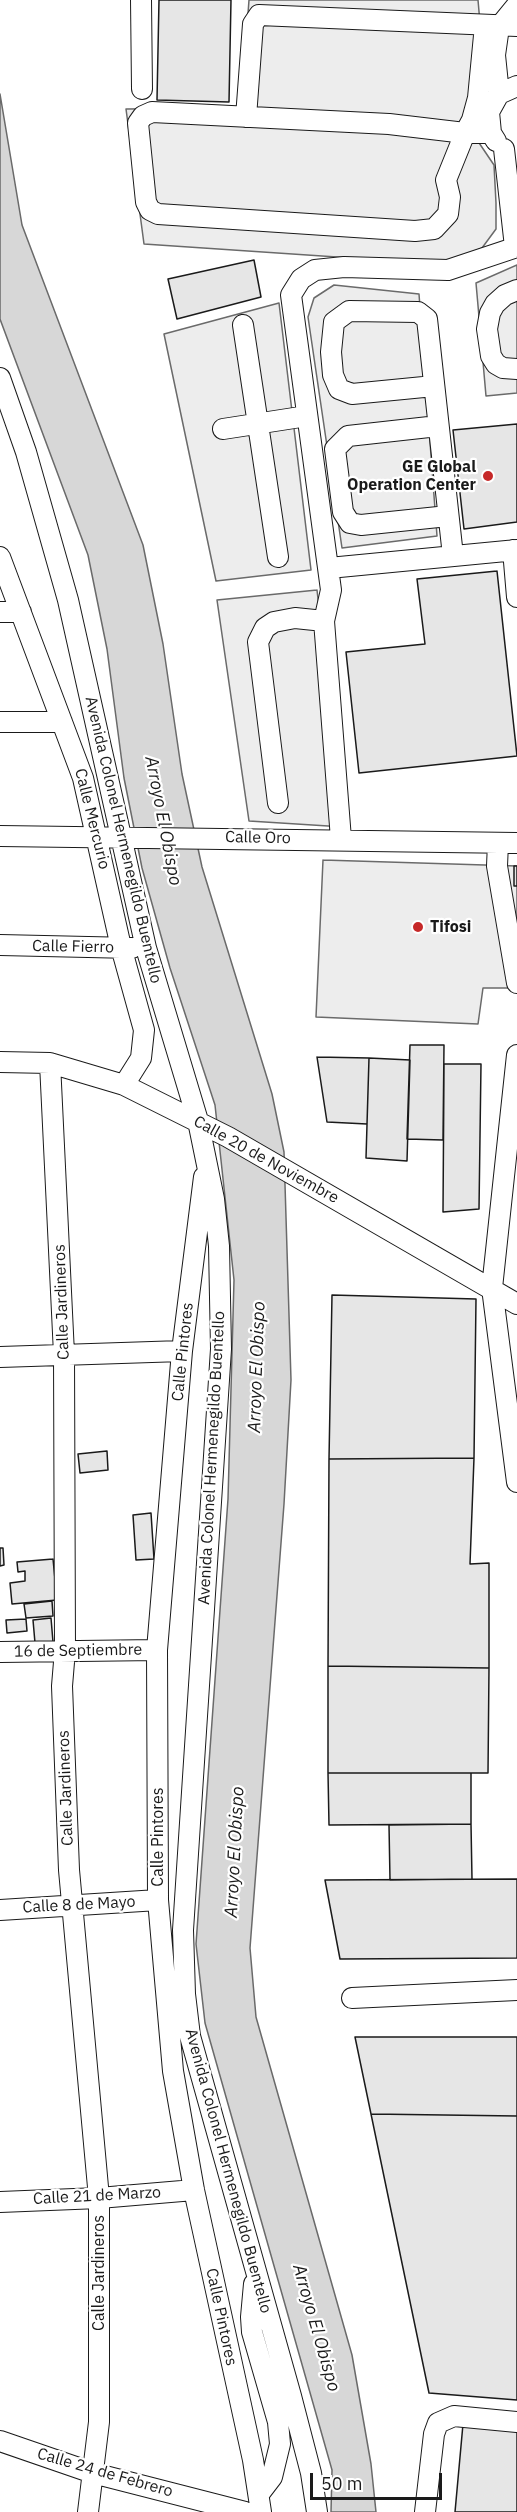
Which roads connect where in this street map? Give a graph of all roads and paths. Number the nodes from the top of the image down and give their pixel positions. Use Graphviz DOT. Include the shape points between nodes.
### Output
graph roads {
  1 [pos="141,0"];
  2 [pos="517,4"];
  3 [pos="500,26"];
  4 [pos="142,89"];
  5 [pos="508,90"];
  6 [pos="246,117"];
  7 [pos="465,133"];
  8 [pos="491,133"];
  9 [pos="511,151"];
  10 [pos="516,247"];
  11 [pos="517,290"];
  12 [pos="243,325"];
  13 [pos="517,369"];
  14 [pos="0,378"];
  15 [pos="434,386"];
  16 [pos="308,416"];
  17 [pos="259,422"];
  18 [pos="438,426"];
  19 [pos="223,429"];
  20 [pos="448,516"];
  21 [pos="515,550"];
  22 [pos="453,556"];
  23 [pos="0,557"];
  24 [pos="278,557"];
  25 [pos="329,568"];
  26 [pos="517,597"];
  27 [pos="0,612"];
  28 [pos="21,612"];
  29 [pos="324,621"];
  30 [pos="0,722"];
  31 [pos="62,722"];
  32 [pos="105,772"];
  33 [pos="83,778"];
  34 [pos="278,803"];
  35 [pos="0,836"];
  36 [pos="98,838"];
  37 [pos="126,839"];
  38 [pos="341,839"];
  39 [pos="507,843"];
  40 [pos="0,945"];
  41 [pos="121,947"];
  42 [pos="146,948"];
  43 [pos="517,983"];
  44 [pos="517,1055"];
  45 [pos="0,1062"];
  46 [pos="50,1063"];
  47 [pos="124,1085"];
  48 [pos="198,1121"];
  49 [pos="207,1155"];
  50 [pos="492,1288"];
  51 [pos="517,1304"];
  52 [pos="182,1352"];
  53 [pos="64,1354"];
  54 [pos="0,1357"];
  55 [pos="517,1482"];
  56 [pos="65,1650"];
  57 [pos="157,1650"];
  58 [pos="0,1652"];
  59 [pos="158,1900"];
  60 [pos="74,1907"];
  61 [pos="0,1910"];
  62 [pos="517,1990"];
  63 [pos="352,1998"];
  64 [pos="194,2190"];
  65 [pos="99,2198"];
  66 [pos="0,2202"];
  67 [pos="255,2277"];
  68 [pos="517,2422"];
  69 [pos="0,2441"];
  70 [pos="93,2473"];
  71 [pos="260,2503"];
  72 [pos="88,2512"];
  73 [pos="245,2512"];
  74 [pos="316,2512"];
  75 [pos="425,2512"];
  1 -- 4 [label="street"];
  2 -- 3 [label="street"];
  3 -- 5 [label="street" via="495,54"];
  3 -- 6 [label="street" via="259,15 253,24"];
  3 -- 7 [label="street"];
  5 -- 8 [label="street" via="489,112"];
  6 -- 7 [label="street" via="389,124"];
  6 -- 7 [label="street" via="152,112 140,118 145,192 150,210 158,214 425,231 440,225 448,214 446,180"];
  7 -- 8 [label="street"];
  8 -- 9 [label="street"];
  9 -- 10 [label="street"];
  10 -- 16 [label="street" via="448,270 344,267 315,270 302,279 291,295 290,305"];
  11 -- 13 [label="street" via="495,304 488,329 491,356 496,364"];
  12 -- 17 [label="street"];
  14 -- 32 [label="street, Avenida Colonel Hermenegildo Buentello" via="26,452 68,600"];
  15 -- 15 [label="street" via="428,323 423,314 349,311 334,322 331,352 339,389 352,394"];
  15 -- 18 [label="street"];
  16 -- 17 [label="street"];
  16 -- 25 [label="street"];
  17 -- 19 [label="street"];
  17 -- 24 [label="street"];
  18 -- 20 [label="street"];
  18 -- 20 [label="street" via="348,436 335,449 343,512 350,523"];
  20 -- 22 [label="street"];
  21 -- 22 [label="street"];
  21 -- 26 [label="street"];
  22 -- 25 [label="street"];
  23 -- 28 [label="street, Calle Mercurio"];
  25 -- 29 [label="street" via="331,590"];
  27 -- 28 [label="street"];
  28 -- 31 [label="street, Calle Mercurio"];
  29 -- 34 [label="street" via="295,618 274,622 265,628 258,642"];
  29 -- 38 [label="street"];
  30 -- 31 [label="street"];
  31 -- 33 [label="street, Calle Mercurio"];
  32 -- 33 [label="street"];
  32 -- 37 [label="street, Avenida Colonel Hermenegildo Buentello"];
  33 -- 36 [label="street, Calle Mercurio"];
  35 -- 36 [label="street, Calle Oro"];
  36 -- 37 [label="street, Calle Oro"];
  36 -- 41 [label="street, Calle Mercurio"];
  37 -- 38 [label="street, Calle Oro"];
  37 -- 42 [label="street, Avenida Colonel Hermenegildo Buentello"];
  38 -- 39 [label="street, Calle Oro"];
  39 -- 43 [label="street" via="497,866"];
  40 -- 41 [label="street, Calle Fierro"];
  41 -- 42 [label="street, Calle Fierro"];
  41 -- 47 [label="street, Calle Mercurio" via="144,1030 141,1058"];
  42 -- 48 [label="street, Avenida Colonel Hermenegildo Buentello"];
  44 -- 50 [label="street"];
  45 -- 46 [label="street, Calle 20 de Noviembre"];
  46 -- 47 [label="street, Calle 20 de Noviembre"];
  46 -- 53 [label="street, Calle Jardineros"];
  47 -- 48 [label="street, Calle 20 de Noviembre"];
  48 -- 49 [label="street, Avenida Colonel Hermenegildo Buentello"];
  48 -- 50 [label="street, Calle 20 de Noviembre"];
  49 -- 52 [label="street, Calle Pintores"];
  49 -- 67 [label="street, Avenida Colonel Hermenegildo Buentello" via="219,1246 221,1349 183,1930 185,1994 190,2036"];
  50 -- 51 [label="street, Calle 20 de Noviembre"];
  50 -- 55 [label="street"];
  52 -- 53 [label="street"];
  52 -- 57 [label="street, Calle Pintores"];
  53 -- 54 [label="street"];
  53 -- 56 [label="street, Calle Jardineros"];
  56 -- 57 [label="street, 16 de Septiembre"];
  56 -- 58 [label="street, 16 de Septiembre"];
  56 -- 60 [label="street, Calle Jardineros" via="62,1686"];
  57 -- 59 [label="street, Calle Pintores"];
  59 -- 60 [label="street, Calle 8 de Mayo"];
  59 -- 64 [label="street, Calle Pintores" via="173,2071"];
  60 -- 61 [label="street, Calle 8 de Mayo"];
  60 -- 65 [label="street, Calle Jardineros"];
  62 -- 63 [label="street"];
  64 -- 65 [label="street, Calle 21 de Marzo"];
  64 -- 71 [label="street, Calle Pintores"];
  65 -- 66 [label="street, Calle 21 de Marzo"];
  65 -- 70 [label="street, Calle Jardineros" via="99,2422"];
  67 -- 71 [label="street" via="252,2332 278,2422 280,2444 272,2477"];
  67 -- 74 [label="street, Avenida Colonel Hermenegildo Buentello" via="291,2396 311,2474"];
  68 -- 75 [label="street" via="454,2416 438,2423"];
  69 -- 70 [label="street, Calle 24 de Febrero"];
  70 -- 72 [label="street, Calle Jardineros"];
  70 -- 73 [label="street, Calle 24 de Febrero"];
}
